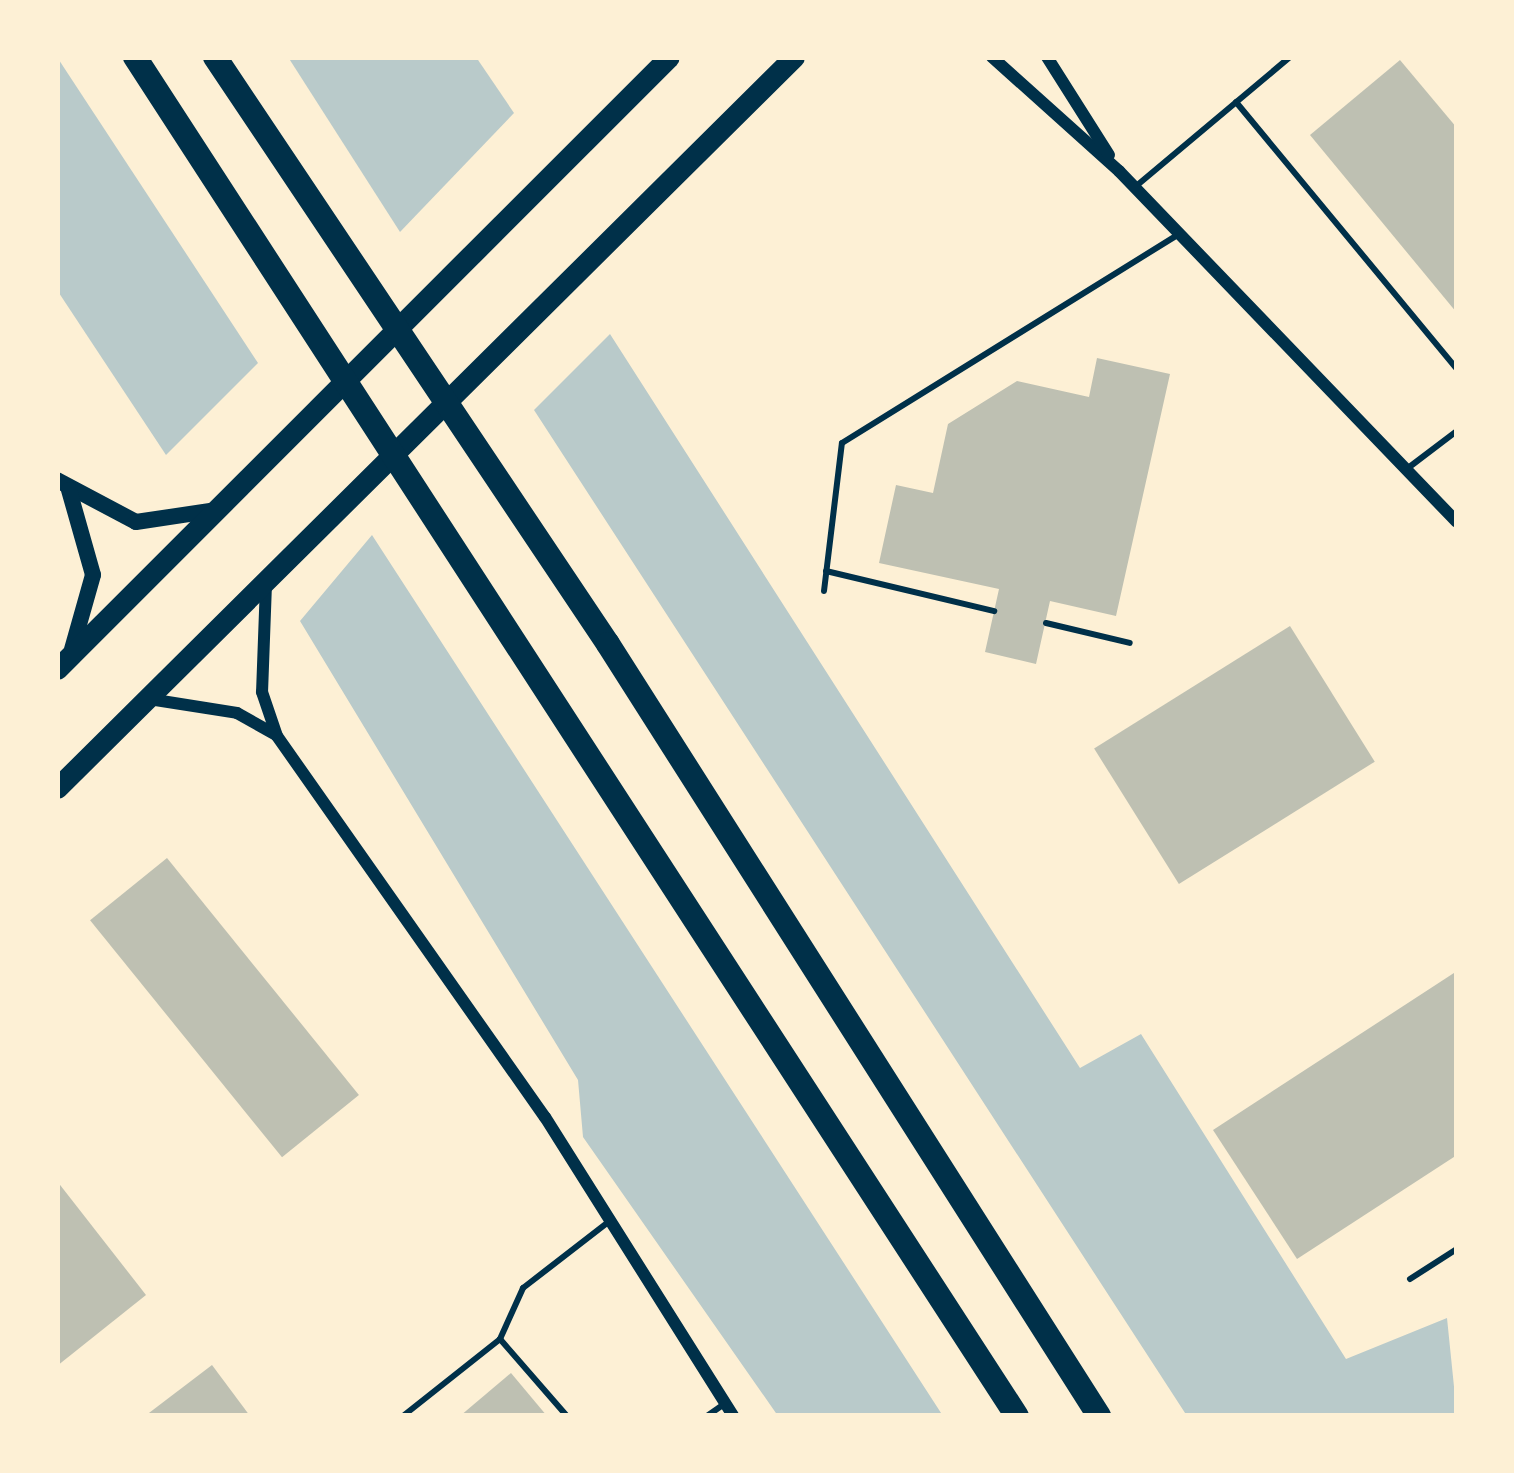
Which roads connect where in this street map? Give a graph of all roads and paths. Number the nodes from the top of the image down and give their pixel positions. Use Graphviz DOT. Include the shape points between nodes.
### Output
graph roads {
  1 [pos="135,57"];
  2 [pos="215,57"];
  3 [pos="669,57"];
  4 [pos="794,57"];
  5 [pos="992,57"];
  6 [pos="1047,57"];
  7 [pos="1290,57"];
  8 [pos="1236,102"];
  9 [pos="1119,171"];
  10 [pos="1135,187"];
  11 [pos="1180,233"];
  12 [pos="1457,369"];
  13 [pos="1457,430"];
  14 [pos="1408,468"];
  15 [pos="63,485"];
  16 [pos="227,501"];
  17 [pos="1457,522"];
  18 [pos="826,571"];
  19 [pos="266,584"];
  20 [pos="824,591"];
  21 [pos="994,611"];
  22 [pos="1046,622"];
  23 [pos="1130,643"];
  24 [pos="57,669"];
  25 [pos="149,698"];
  26 [pos="277,736"];
  27 [pos="57,788"];
  28 [pos="610,1220"];
  29 [pos="1457,1250"];
  30 [pos="1410,1279"];
  31 [pos="500,1339"];
  32 [pos="729,1410"];
  33 [pos="404,1416"];
  34 [pos="567,1416"];
  35 [pos="707,1416"];
  36 [pos="1017,1416"];
  37 [pos="1099,1416"];
  1 -- 36 [label="highway"];
  2 -- 37 [label="highway" via="608,644"];
  3 -- 16 [label="highway"];
  4 -- 19 [label="highway"];
  5 -- 9 [label="street"];
  6 -- 9 [label="street"];
  7 -- 8 [label="lane"];
  8 -- 10 [label="lane"];
  8 -- 12 [label="lane"];
  9 -- 10 [label="street"];
  10 -- 11 [label="street"];
  11 -- 14 [label="street"];
  11 -- 18 [label="lane" via="842,443"];
  13 -- 14 [label="lane"];
  14 -- 17 [label="street"];
  15 -- 16 [label="street" via="146,523"];
  15 -- 24 [label="street" via="93,575 83,625"];
  16 -- 24 [label="highway"];
  18 -- 20 [label="lane"];
  18 -- 21 [label="lane"];
  19 -- 25 [label="highway"];
  19 -- 26 [label="street" via="262,692"];
  22 -- 23 [label="lane"];
  25 -- 26 [label="street" via="237,713"];
  25 -- 27 [label="highway"];
  26 -- 28 [label="street"];
  28 -- 31 [label="lane" via="523,1288"];
  28 -- 32 [label="street"];
  29 -- 30 [label="lane"];
  31 -- 33 [label="lane"];
  31 -- 34 [label="lane"];
  32 -- 35 [label="lane"];
}
